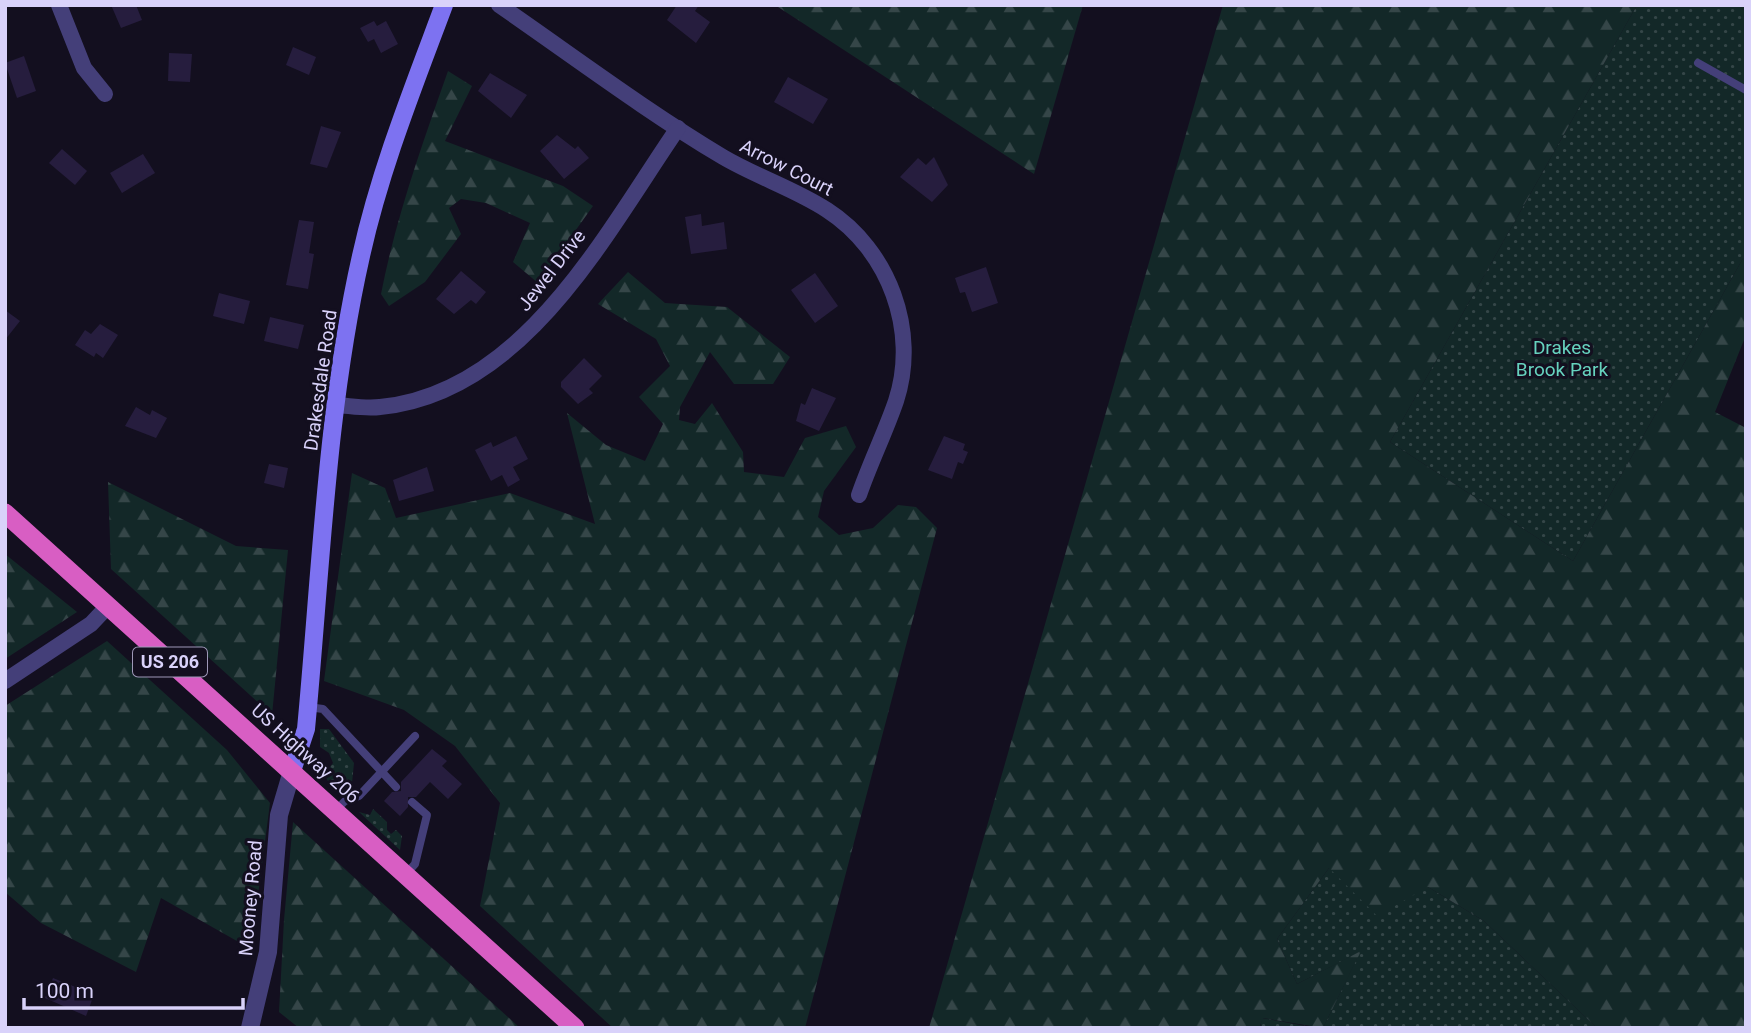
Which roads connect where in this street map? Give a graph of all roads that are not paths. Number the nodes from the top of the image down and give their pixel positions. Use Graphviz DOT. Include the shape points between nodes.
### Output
graph roads {
  1 [pos="59,5"];
  2 [pos="444,5"];
  3 [pos="499,5"];
  4 [pos="1698,63"];
  5 [pos="1746,90"];
  6 [pos="105,94"];
  7 [pos="678,128"];
  8 [pos="337,405"];
  9 [pos="859,495"];
  10 [pos="5,513"];
  11 [pos="108,606"];
  12 [pos="5,681"];
  13 [pos="308,707"];
  14 [pos="415,736"];
  15 [pos="292,771"];
  16 [pos="380,773"];
  17 [pos="396,788"];
  18 [pos="412,802"];
  19 [pos="335,811"];
  20 [pos="406,874"];
  21 [pos="250,1028"];
  22 [pos="575,1028"];
  1 -- 6 [label="street" via="84,68"];
  2 -- 8 [label="main road, Drakesdale Road" via="374,203 356,277"];
  3 -- 7 [label="street, Arrow Court"];
  4 -- 5 [label="lane"];
  7 -- 8 [label="street, Jewel Drive" via="564,294 522,339 482,368 432,393 380,407"];
  7 -- 9 [label="street, Arrow Court" via="734,164 830,211 866,244 889,282 901,322 902,372 896,400"];
  8 -- 13 [label="main road, Drakesdale Road"];
  10 -- 11 [label="highway, US Highway 206 / US 206"];
  11 -- 12 [label="street" via="91,624"];
  11 -- 15 [label="highway, US Highway 206 / US 206"];
  13 -- 15 [label="main road, Drakesdale Road"];
  13 -- 16 [label="lane" via="323,709"];
  14 -- 16 [label="lane"];
  15 -- 19 [label="highway, US Highway 206 / US 206"];
  15 -- 21 [label="street, Mooney Road" via="279,816 264,978"];
  16 -- 17 [label="lane"];
  16 -- 19 [label="lane" via="359,796"];
  18 -- 20 [label="lane" via="427,815 415,864"];
  19 -- 20 [label="highway, US Highway 206 / US 206"];
  20 -- 22 [label="highway, US Highway 206 / US 206"];
}
